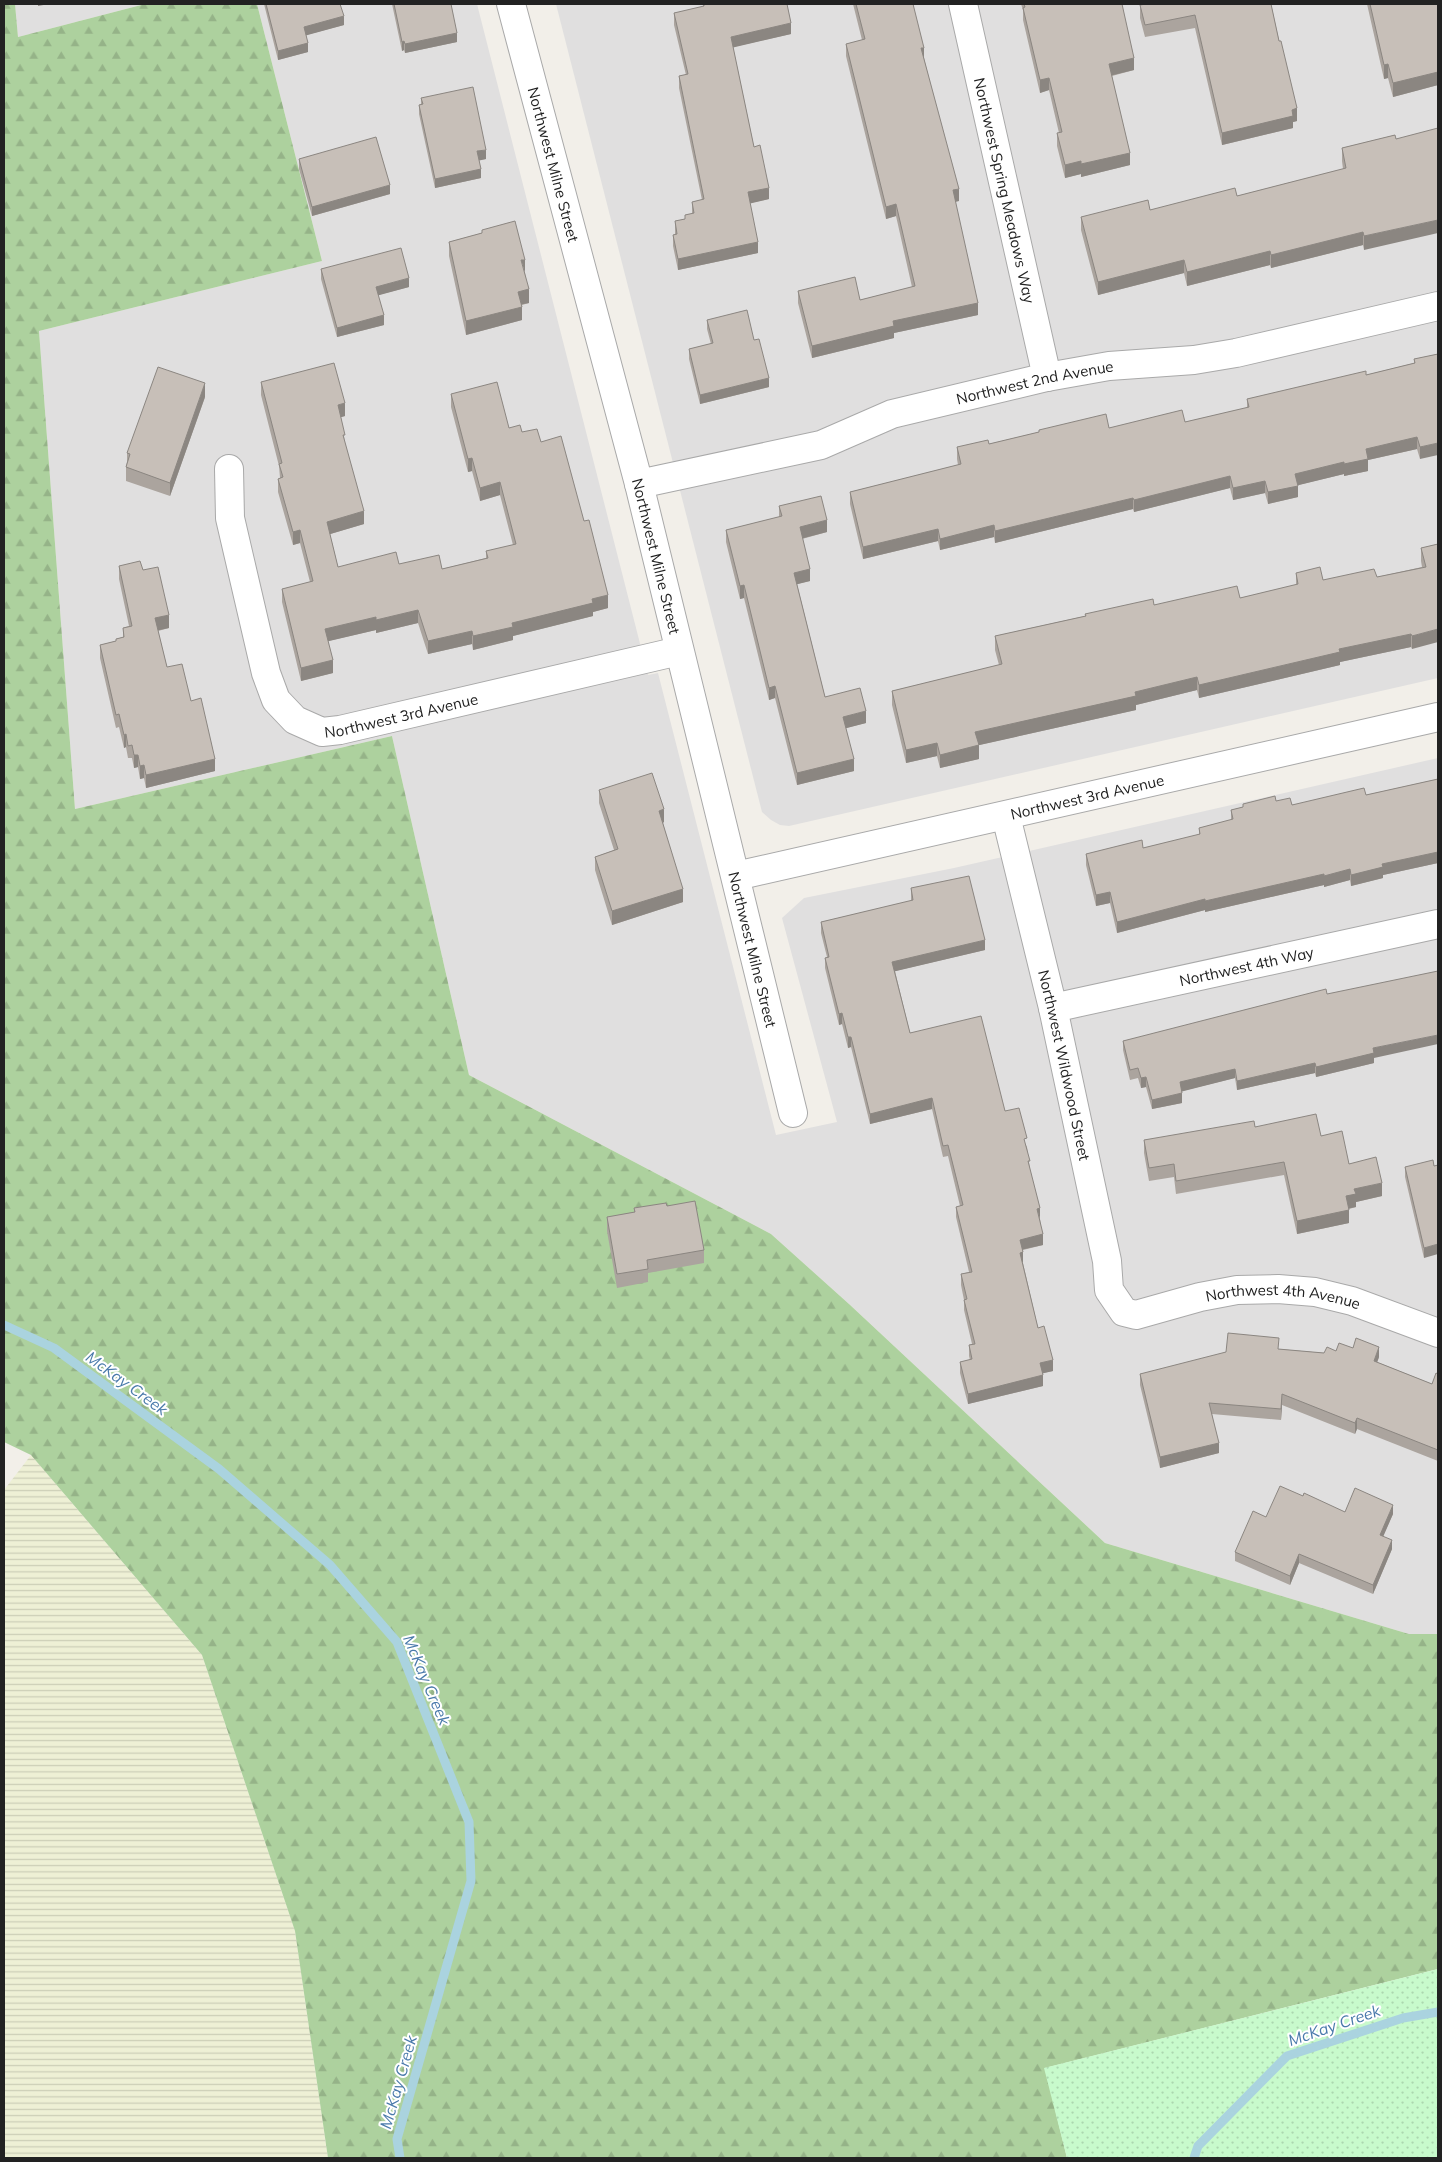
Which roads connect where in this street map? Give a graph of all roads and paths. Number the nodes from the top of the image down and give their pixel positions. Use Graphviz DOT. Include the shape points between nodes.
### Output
graph roads {
  1 [pos="511,4"];
  2 [pos="963,4"];
  3 [pos="1438,306"];
  4 [pos="1047,377"];
  5 [pos="229,469"];
  6 [pos="639,484"];
  7 [pos="679,651"];
  8 [pos="1438,717"];
  9 [pos="1006,816"];
  10 [pos="736,876"];
  11 [pos="1438,924"];
  12 [pos="1053,1008"];
  13 [pos="793,1112"];
  14 [pos="1124,1312"];
  15 [pos="1438,1334"];
  1 -- 6 [label="street, Northwest Milne Street"];
  2 -- 4 [label="street, Northwest Spring Meadows Way"];
  3 -- 4 [label="street, Northwest 2nd Avenue" via="1236,353 1194,360 1109,366"];
  4 -- 6 [label="street, Northwest 2nd Avenue" via="892,414 821,445"];
  5 -- 7 [label="street, Northwest 3rd Avenue" via="230,518 266,673 276,700 295,720 322,732"];
  6 -- 7 [label="street, Northwest Milne Street"];
  7 -- 10 [label="street, Northwest Milne Street"];
  8 -- 9 [label="street, Northwest 3rd Avenue"];
  9 -- 10 [label="street, Northwest 3rd Avenue"];
  9 -- 12 [label="street, Northwest Wildwood Street"];
  10 -- 13 [label="street, Northwest Milne Street"];
  11 -- 12 [label="street, Northwest 4th Way"];
  12 -- 14 [label="street, Northwest Wildwood Street" via="1107,1261 1109,1290"];
  14 -- 15 [label="street, Northwest 4th Avenue" via="1136,1315 1237,1290 1278,1289 1314,1292 1352,1301"];
}
